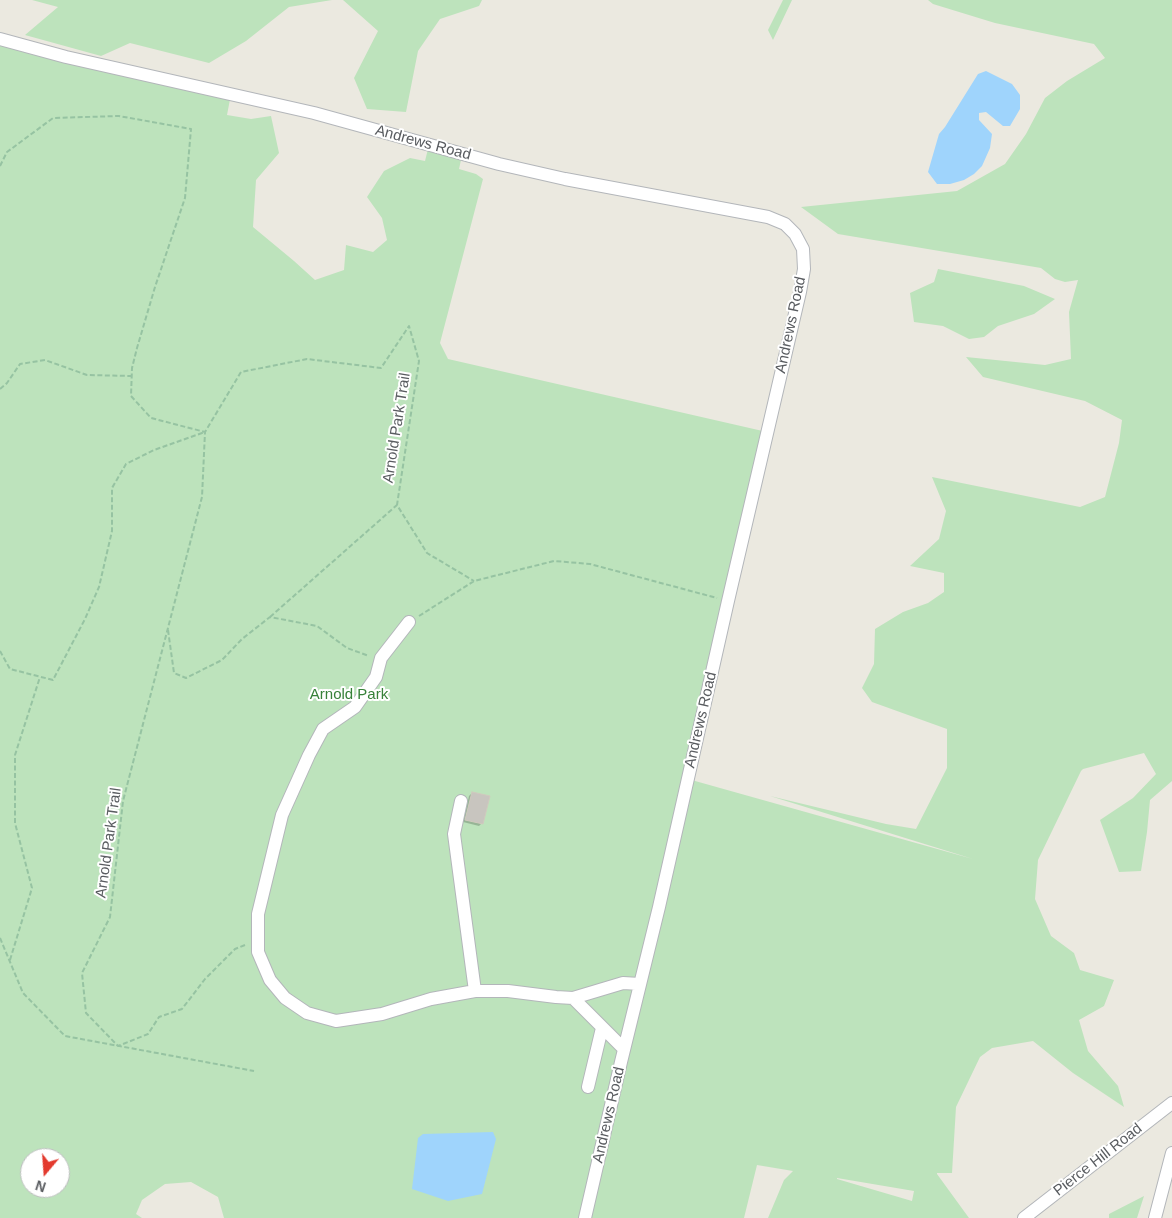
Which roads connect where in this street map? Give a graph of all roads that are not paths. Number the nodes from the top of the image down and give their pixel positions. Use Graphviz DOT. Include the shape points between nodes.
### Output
graph roads {
  1 [pos="0,39"];
  2 [pos="409,622"];
  3 [pos="461,801"];
  4 [pos="640,984"];
  5 [pos="475,991"];
  6 [pos="573,998"];
  7 [pos="602,1028"];
  8 [pos="624,1049"];
  9 [pos="588,1087"];
  10 [pos="1172,1103"];
  11 [pos="1172,1153"];
  12 [pos="585,1218"];
  13 [pos="1024,1218"];
  14 [pos="1155,1218"];
  1 -- 4 [label="street, Andrews Road" via="314,114 499,164 768,217 785,224 795,234 803,249 804,269 798,302"];
  2 -- 5 [label="street" via="382,658 376,678 355,707 323,729 309,755 282,815 258,914 258,952 270,980 284,998 306,1013 336,1021 382,1014 431,999"];
  3 -- 5 [label="street" via="454,834"];
  4 -- 6 [label="street" via="623,982"];
  4 -- 8 [label="street, Andrews Road"];
  5 -- 6 [label="street"];
  6 -- 7 [label="street"];
  7 -- 8 [label="street"];
  7 -- 9 [label="street"];
  8 -- 12 [label="street, Andrews Road"];
  10 -- 13 [label="street, Pierce Hill Road"];
  11 -- 14 [label="street"];
}
